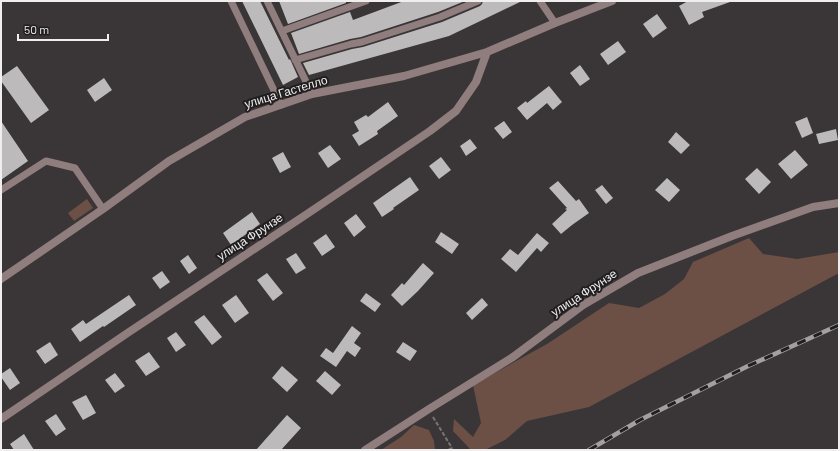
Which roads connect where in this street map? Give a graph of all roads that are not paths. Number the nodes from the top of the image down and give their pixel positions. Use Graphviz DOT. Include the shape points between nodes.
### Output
graph roads {
  1 [pos="231,1"];
  2 [pos="267,1"];
  3 [pos="366,1"];
  4 [pos="478,1"];
  5 [pos="540,1"];
  6 [pos="612,1"];
  7 [pos="555,23"];
  8 [pos="282,32"];
  9 [pos="487,52"];
  10 [pos="296,60"];
  11 [pos="312,94"];
  12 [pos="281,105"];
  13 [pos="1,190"];
  14 [pos="839,203"];
  15 [pos="103,209"];
  16 [pos="1,279"];
  17 [pos="1,419"];
  18 [pos="365,450"];
  1 -- 12 [label="lane"];
  2 -- 8 [label="lane"];
  3 -- 8 [label="lane"];
  4 -- 10 [label="lane" via="433,20"];
  5 -- 7 [label="lane"];
  6 -- 7 [label="street, улица Гастелло"];
  7 -- 9 [label="street, улица Гастелло"];
  8 -- 10 [label="lane"];
  9 -- 11 [label="street, улица Гастелло" via="404,76"];
  9 -- 17 [label="street, улица Фрунзе" via="476,82 456,111 430,131"];
  10 -- 11 [label="lane"];
  11 -- 12 [label="street, улица Гастелло"];
  12 -- 15 [label="street, улица Гастелло" via="245,117 213,135 169,161"];
  13 -- 15 [label="lane" via="46,160 75,168"];
  14 -- 18 [label="street, улица Фрунзе" via="813,207 638,273 583,305 513,357"];
  15 -- 16 [label="street, улица Гастелло"];
}
